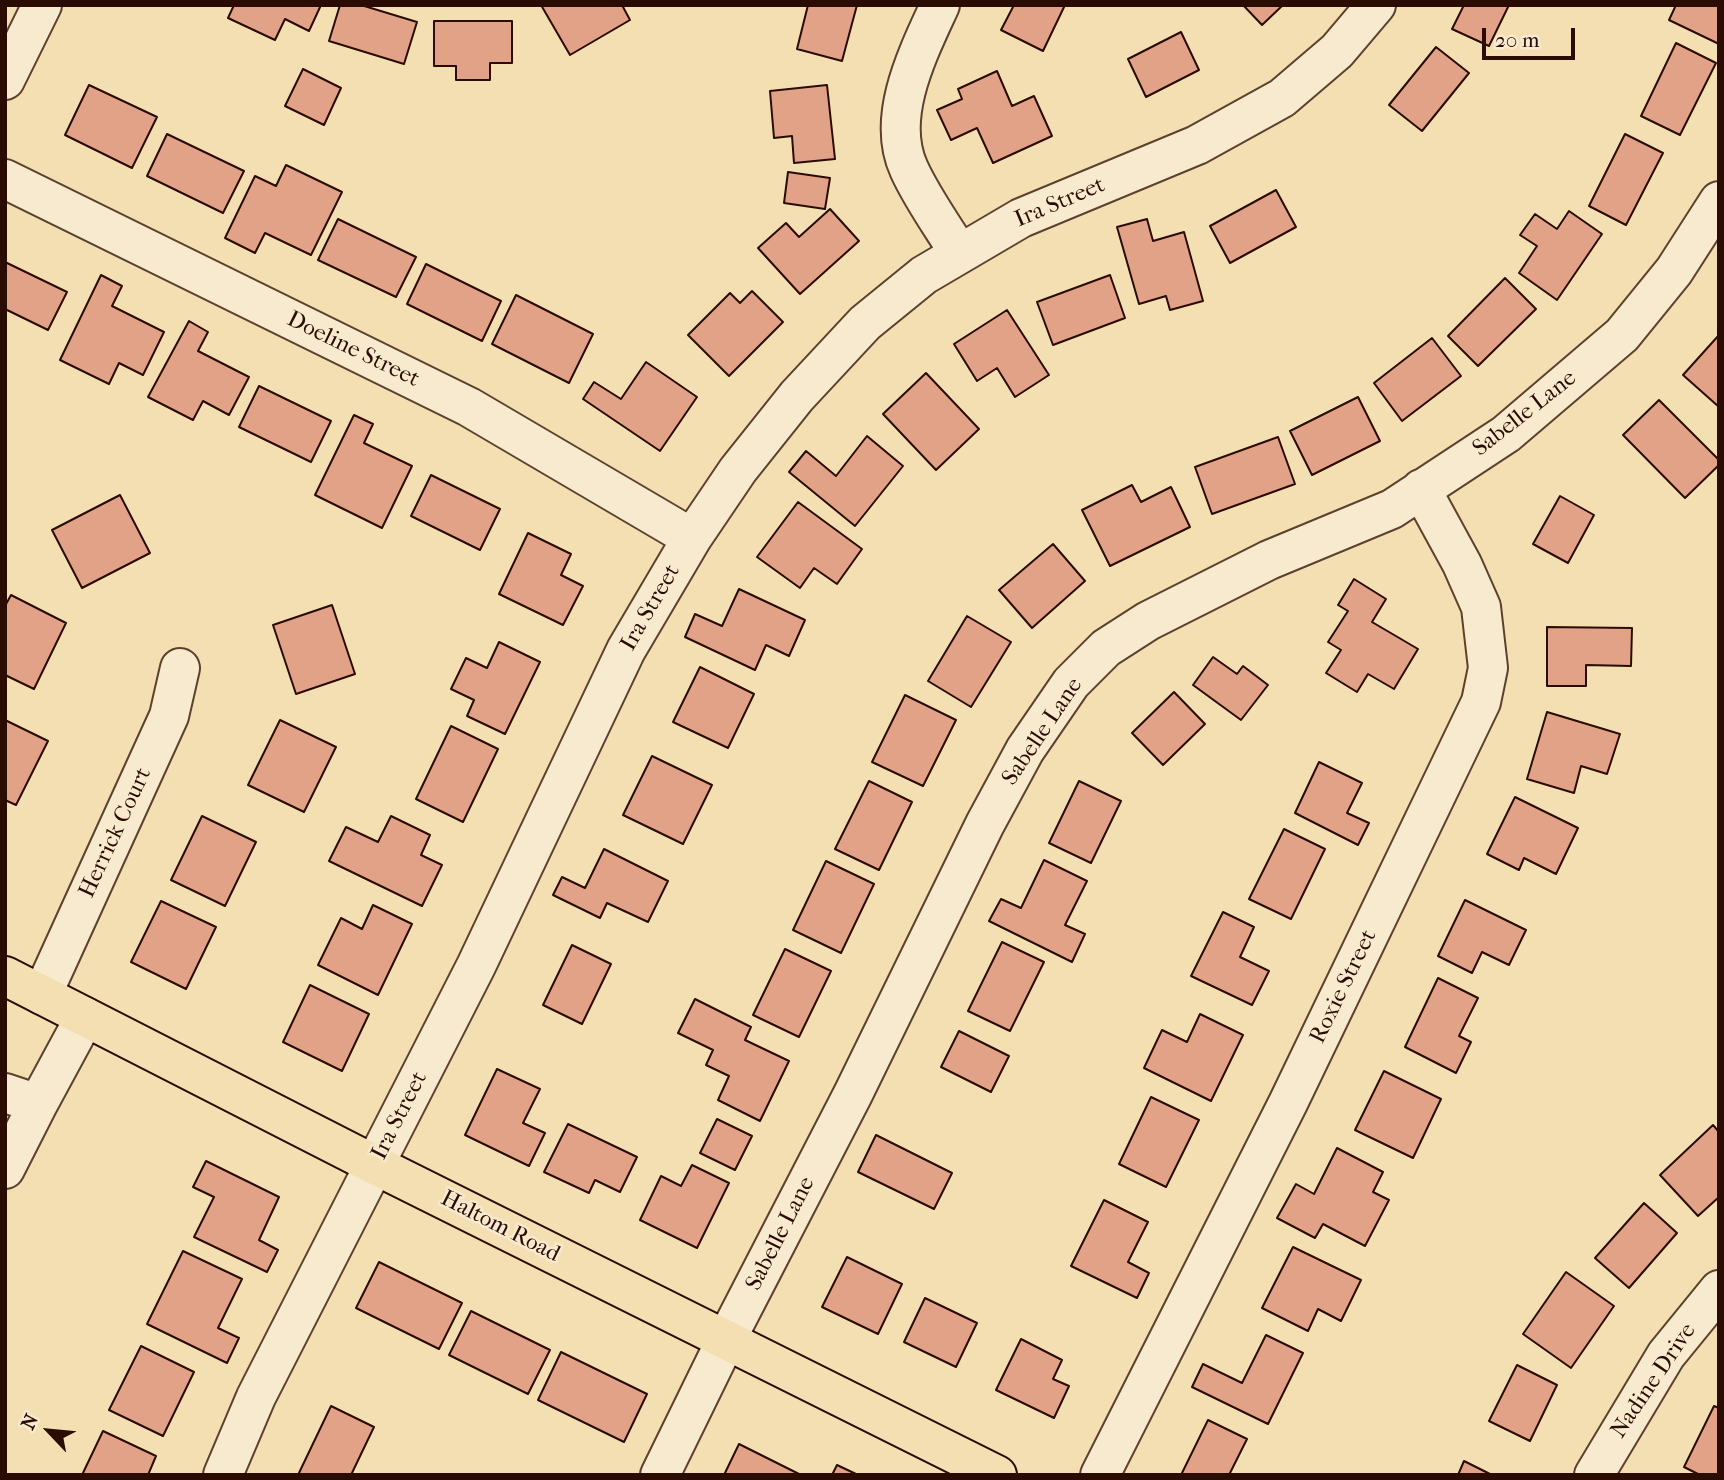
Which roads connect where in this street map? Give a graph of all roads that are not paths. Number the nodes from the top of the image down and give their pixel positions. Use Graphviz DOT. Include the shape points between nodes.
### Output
graph roads {
  1 [pos="42,5"];
  2 [pos="940,5"];
  3 [pos="1376,5"];
  4 [pos="5,80"];
  5 [pos="5,179"];
  6 [pos="1719,201"];
  7 [pos="959,253"];
  8 [pos="1421,489"];
  9 [pos="691,538"];
  10 [pos="180,668"];
  11 [pos="5,976"];
  12 [pos="42,995"];
  13 [pos="85,1017"];
  14 [pos="22,1099"];
  15 [pos="375,1165"];
  16 [pos="5,1169"];
  17 [pos="1719,1290"];
  18 [pos="726,1340"];
  19 [pos="223,1475"];
  20 [pos="660,1475"];
  21 [pos="997,1475"];
  22 [pos="1100,1475"];
  23 [pos="1594,1475"];
  1 -- 4 [label="street"];
  2 -- 7 [label="street" via="901,109 900,140 909,169"];
  3 -- 7 [label="street, Ira Street" via="1338,51 1282,99 1197,145 1021,218"];
  5 -- 9 [label="street, Doeline Street" via="469,407"];
  6 -- 8 [label="street, Sabelle Lane" via="1674,271 1622,335 1506,434"];
  7 -- 9 [label="street, Ira Street" via="865,323 738,470"];
  8 -- 18 [label="street, Sabelle Lane" via="1392,509 1269,561 1148,621 1106,648 1071,683 1026,750 985,824"];
  8 -- 22 [label="street, Roxie Street" via="1481,607 1488,668 1481,702 1288,1103"];
  9 -- 15 [label="street, Ira Street" via="626,650 477,966"];
  10 -- 12 [label="street, Herrick Court" via="170,716"];
  11 -- 12 [label="main road, Haltom Road"];
  12 -- 13 [label="main road, Haltom Road"];
  13 -- 14 [label="street"];
  13 -- 15 [label="main road, Haltom Road"];
  14 -- 16 [label="street"];
  15 -- 18 [label="main road, Haltom Road"];
  15 -- 19 [label="street, Ira Street" via="256,1397"];
  17 -- 23 [label="street, Nadine Drive" via="1666,1355"];
  18 -- 20 [label="street, Sabelle Lane"];
  18 -- 21 [label="main road, Haltom Road"];
}
